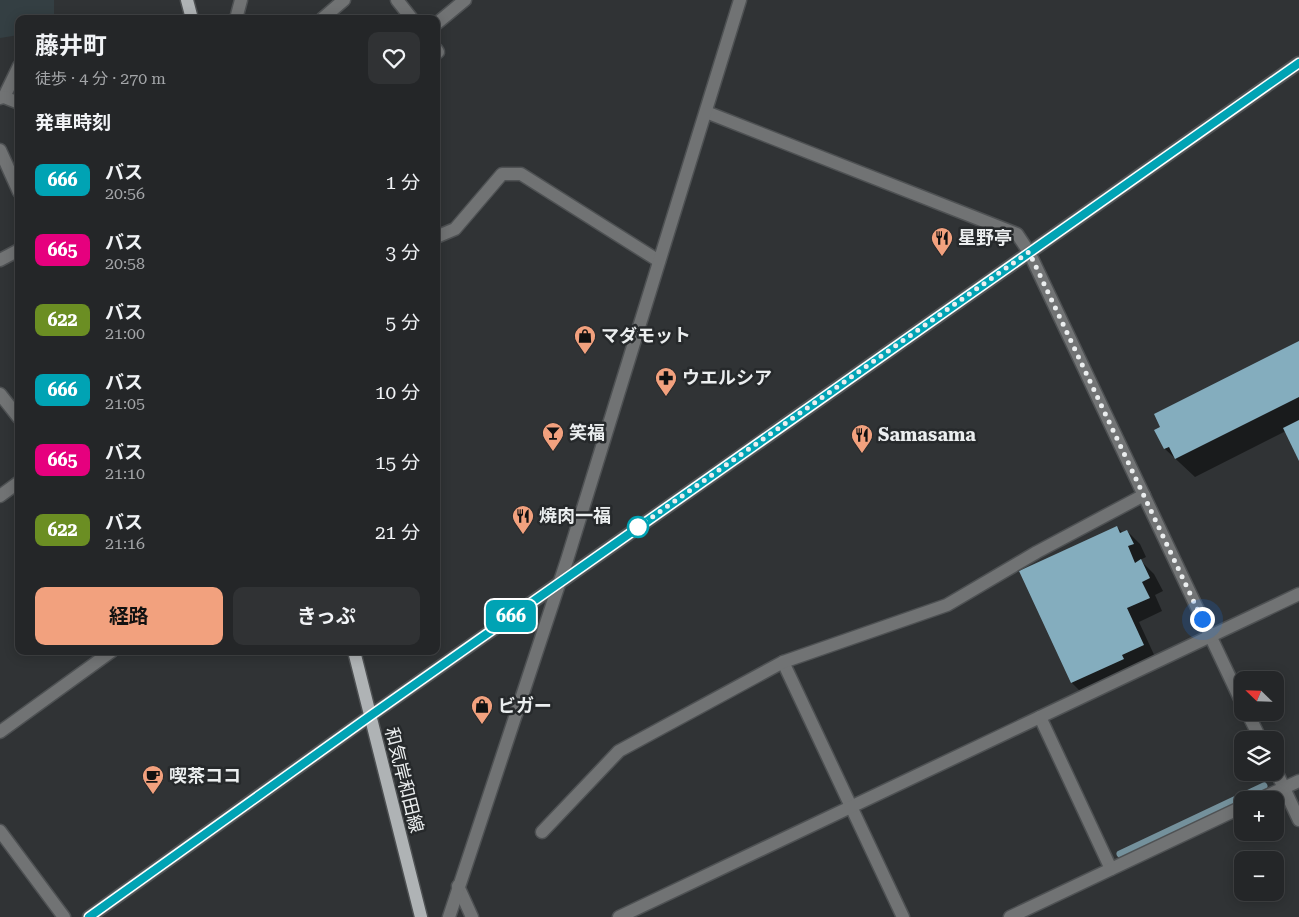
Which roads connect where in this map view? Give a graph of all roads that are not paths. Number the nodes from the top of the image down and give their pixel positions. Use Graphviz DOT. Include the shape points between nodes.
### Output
graph roads {
  1 [pos="187,0"];
  2 [pos="242,0"];
  3 [pos="344,0"];
  4 [pos="397,0"];
  5 [pos="465,0"];
  6 [pos="740,0"];
  7 [pos="191,15"];
  8 [pos="237,15"];
  9 [pos="327,15"];
  10 [pos="409,15"];
  11 [pos="440,21"];
  12 [pos="1299,63"];
  13 [pos="15,74"];
  14 [pos="2,98"];
  15 [pos="15,103"];
  16 [pos="706,112"];
  17 [pos="0,150"];
  18 [pos="15,183"];
  19 [pos="440,235"];
  20 [pos="15,252"];
  21 [pos="1029,252"];
  22 [pos="0,260"];
  23 [pos="660,261"];
  24 [pos="0,394"];
  25 [pos="15,413"];
  26 [pos="15,485"];
  27 [pos="1144,495"];
  28 [pos="0,496"];
  29 [pos="559,583"];
  30 [pos="1299,594"];
  31 [pos="1210,637"];
  32 [pos="106,655"];
  33 [pos="355,655"];
  34 [pos="783,662"];
  35 [pos="1234,686"];
  36 [pos="370,716"];
  37 [pos="1040,717"];
  38 [pos="0,732"];
  39 [pos="1281,781"];
  40 [pos="1299,781"];
  41 [pos="1284,788"];
  42 [pos="1278,791"];
  43 [pos="851,807"];
  44 [pos="1234,811"];
  45 [pos="1299,820"];
  46 [pos="0,831"];
  47 [pos="542,832"];
  48 [pos="1111,869"];
  49 [pos="458,886"];
  50 [pos="64,917"];
  51 [pos="89,917"];
  52 [pos="420,917"];
  53 [pos="449,917"];
  54 [pos="472,917"];
  55 [pos="619,917"];
  56 [pos="903,917"];
  57 [pos="1010,917"];
  1 -- 7 [label="main road"];
  2 -- 8 [label="street"];
  3 -- 9 [label="street"];
  4 -- 10 [label="street"];
  5 -- 11 [label="street"];
  6 -- 16 [label="street"];
  12 -- 21 [label="street"];
  13 -- 14 [label="street"];
  14 -- 15 [label="street"];
  16 -- 21 [label="street" via="1017,234"];
  16 -- 23 [label="street"];
  17 -- 18 [label="street"];
  19 -- 23 [label="street" via="455,229 502,174 521,174"];
  20 -- 22 [label="street"];
  21 -- 27 [label="street"];
  21 -- 29 [label="street"];
  23 -- 29 [label="street"];
  24 -- 25 [label="street"];
  26 -- 28 [label="street"];
  27 -- 31 [label="street"];
  27 -- 34 [label="street" via="948,604"];
  29 -- 36 [label="street"];
  29 -- 49 [label="street"];
  30 -- 31 [label="street"];
  31 -- 35 [label="street"];
  31 -- 37 [label="street"];
  32 -- 38 [label="street"];
  33 -- 36 [label="main road, 和気岸和田線"];
  34 -- 43 [label="street"];
  34 -- 47 [label="street" via="619,751"];
  36 -- 51 [label="street"];
  36 -- 52 [label="main road, 和気岸和田線"];
  37 -- 43 [label="street"];
  37 -- 48 [label="street"];
  39 -- 41 [label="street"];
  40 -- 41 [label="street"];
  41 -- 42 [label="street"];
  41 -- 45 [label="street"];
  43 -- 55 [label="street"];
  43 -- 56 [label="street"];
  44 -- 48 [label="street"];
  46 -- 50 [label="street"];
  48 -- 57 [label="street"];
  49 -- 53 [label="street"];
  49 -- 54 [label="street"];
}
